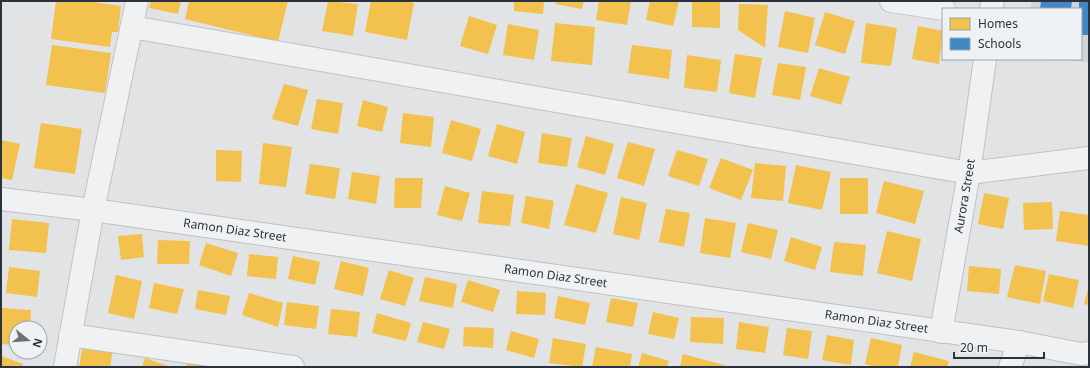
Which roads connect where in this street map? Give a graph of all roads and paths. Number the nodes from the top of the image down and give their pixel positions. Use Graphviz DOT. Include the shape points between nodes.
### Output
graph roads {
  1 [pos="138,1"];
  2 [pos="891,1"];
  3 [pos="942,9"];
  4 [pos="132,26"];
  5 [pos="985,60"];
  6 [pos="1089,158"];
  7 [pos="969,173"];
  8 [pos="1,199"];
  9 [pos="93,210"];
  10 [pos="941,332"];
  11 [pos="70,335"];
  12 [pos="1019,342"];
  13 [pos="1089,353"];
  14 [pos="65,367"];
  15 [pos="293,367"];
  16 [pos="1010,367"];
  1 -- 4 [label="street"];
  2 -- 3 [label="street"];
  4 -- 7 [label="street"];
  4 -- 9 [label="street"];
  5 -- 7 [label="street, Aurora Street"];
  6 -- 7 [label="street"];
  7 -- 10 [label="street, Aurora Street"];
  8 -- 9 [label="street, Ramon Diaz Street"];
  9 -- 10 [label="street, Ramon Diaz Street"];
  9 -- 11 [label="street"];
  10 -- 12 [label="street, Ramon Diaz Street"];
  11 -- 14 [label="street"];
  11 -- 15 [label="street"];
  12 -- 13 [label="street, Ramon Diaz Street" via="1081,354"];
  12 -- 16 [label="street"];
}
